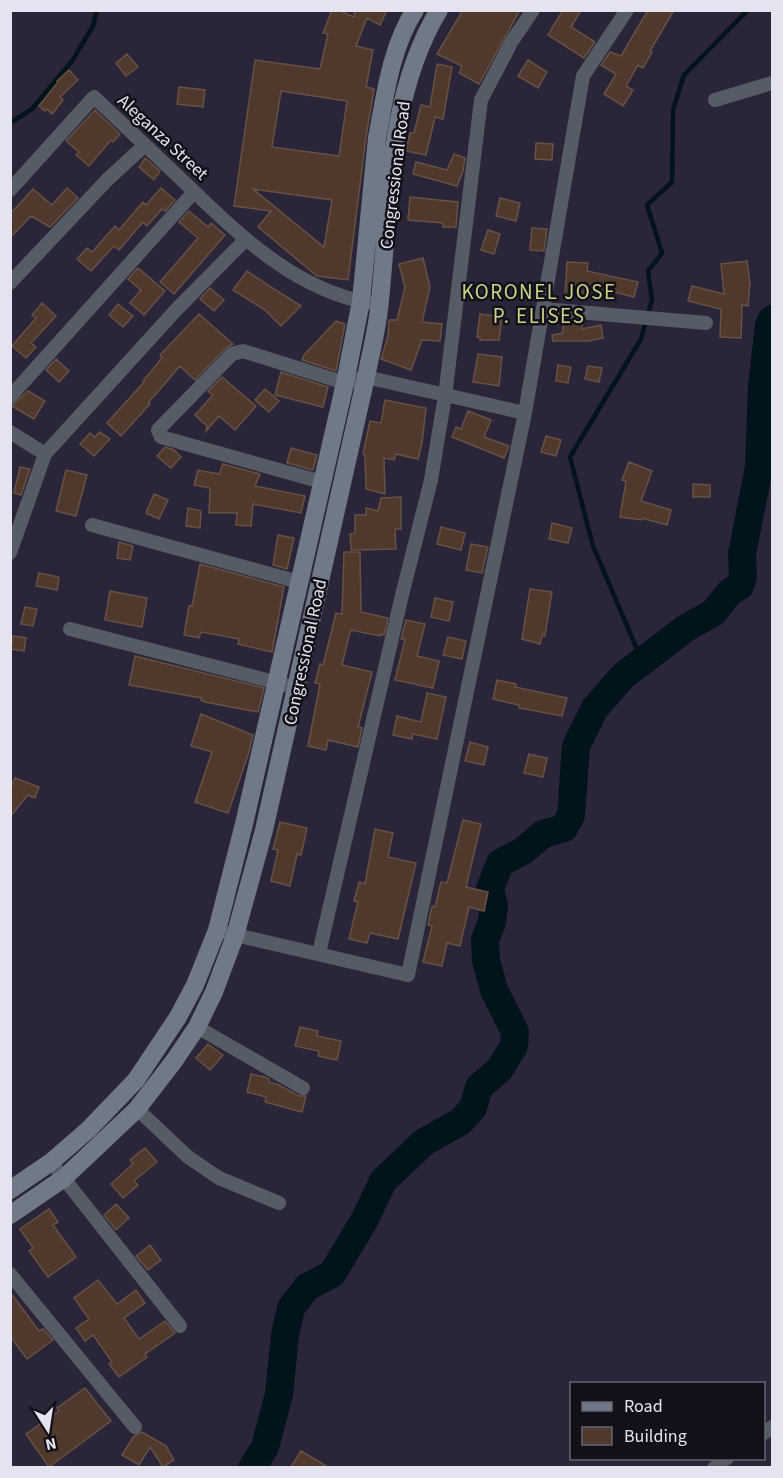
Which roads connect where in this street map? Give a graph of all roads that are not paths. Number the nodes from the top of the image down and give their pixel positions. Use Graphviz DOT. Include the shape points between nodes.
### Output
graph roads {
  1 [pos="415,10"];
  2 [pos="439,10"];
  3 [pos="533,10"];
  4 [pos="627,10"];
  5 [pos="772,83"];
  6 [pos="715,100"];
  7 [pos="145,145"];
  8 [pos="10,190"];
  9 [pos="194,192"];
  10 [pos="246,239"];
  11 [pos="10,283"];
  12 [pos="361,301"];
  13 [pos="380,304"];
  14 [pos="543,309"];
  15 [pos="706,323"];
  16 [pos="366,377"];
  17 [pos="345,383"];
  18 [pos="445,396"];
  19 [pos="10,397"];
  20 [pos="525,413"];
  21 [pos="336,418"];
  22 [pos="355,422"];
  23 [pos="10,432"];
  24 [pos="45,454"];
  25 [pos="322,482"];
  26 [pos="92,525"];
  27 [pos="10,553"];
  28 [pos="299,582"];
  29 [pos="70,628"];
  30 [pos="276,682"];
  31 [pos="297,687"];
  32 [pos="217,930"];
  33 [pos="235,936"];
  34 [pos="319,953"];
  35 [pos="196,1027"];
  36 [pos="136,1080"];
  37 [pos="303,1088"];
  38 [pos="152,1090"];
  39 [pos="137,1108"];
  40 [pos="51,1162"];
  41 [pos="64,1178"];
  42 [pos="10,1190"];
  43 [pos="279,1203"];
  44 [pos="10,1215"];
  45 [pos="10,1274"];
  46 [pos="180,1326"];
  47 [pos="135,1427"];
  1 -- 12 [label="main road, Congressional Road" via="399,43 377,138"];
  2 -- 13 [label="main road, Congressional Road" via="418,51 399,115"];
  3 -- 18 [label="street" via="481,100"];
  4 -- 14 [label="street" via="583,76"];
  5 -- 6 [label="street"];
  7 -- 8 [label="street, Aleganza Street" via="94,97"];
  7 -- 9 [label="street, Aleganza Street"];
  7 -- 11 [label="street"];
  9 -- 10 [label="street, Aleganza Street"];
  9 -- 19 [label="street"];
  10 -- 12 [label="street, Aleganza Street" via="274,262 325,290"];
  10 -- 24 [label="street"];
  12 -- 13 [label="street, Aleganza Street"];
  12 -- 17 [label="main road, Congressional Road"];
  13 -- 16 [label="main road, Congressional Road"];
  14 -- 15 [label="street"];
  14 -- 20 [label="street"];
  16 -- 17 [label="street"];
  16 -- 18 [label="street"];
  16 -- 22 [label="main road, Congressional Road"];
  17 -- 21 [label="main road, Congressional Road"];
  17 -- 25 [label="street" via="237,352 158,430 161,437"];
  18 -- 20 [label="street"];
  18 -- 34 [label="street" via="431,480"];
  20 -- 34 [label="street" via="408,975"];
  21 -- 22 [label="main road"];
  21 -- 25 [label="main road, Congressional Road"];
  22 -- 31 [label="main road, Congressional Road"];
  23 -- 24 [label="street"];
  24 -- 27 [label="street"];
  25 -- 28 [label="main road, Congressional Road"];
  26 -- 28 [label="street"];
  28 -- 30 [label="main road, Congressional Road"];
  29 -- 30 [label="street"];
  30 -- 31 [label="street"];
  30 -- 32 [label="main road, Congressional Road"];
  31 -- 33 [label="main road, Congressional Road"];
  32 -- 33 [label="street"];
  32 -- 36 [label="main road, Congressional Road" via="178,1017"];
  33 -- 34 [label="street"];
  33 -- 35 [label="main road, Congressional Road"];
  35 -- 37 [label="street"];
  35 -- 38 [label="main road, Congressional Road"];
  36 -- 38 [label="main road"];
  36 -- 40 [label="main road, Congressional Road"];
  38 -- 39 [label="main road, Congressional Road"];
  39 -- 41 [label="main road, Congressional Road"];
  39 -- 43 [label="street" via="211,1173"];
  40 -- 41 [label="street"];
  40 -- 42 [label="main road, Congressional Road"];
  41 -- 44 [label="main road, Congressional Road"];
  41 -- 46 [label="street"];
  45 -- 47 [label="street"];
}
